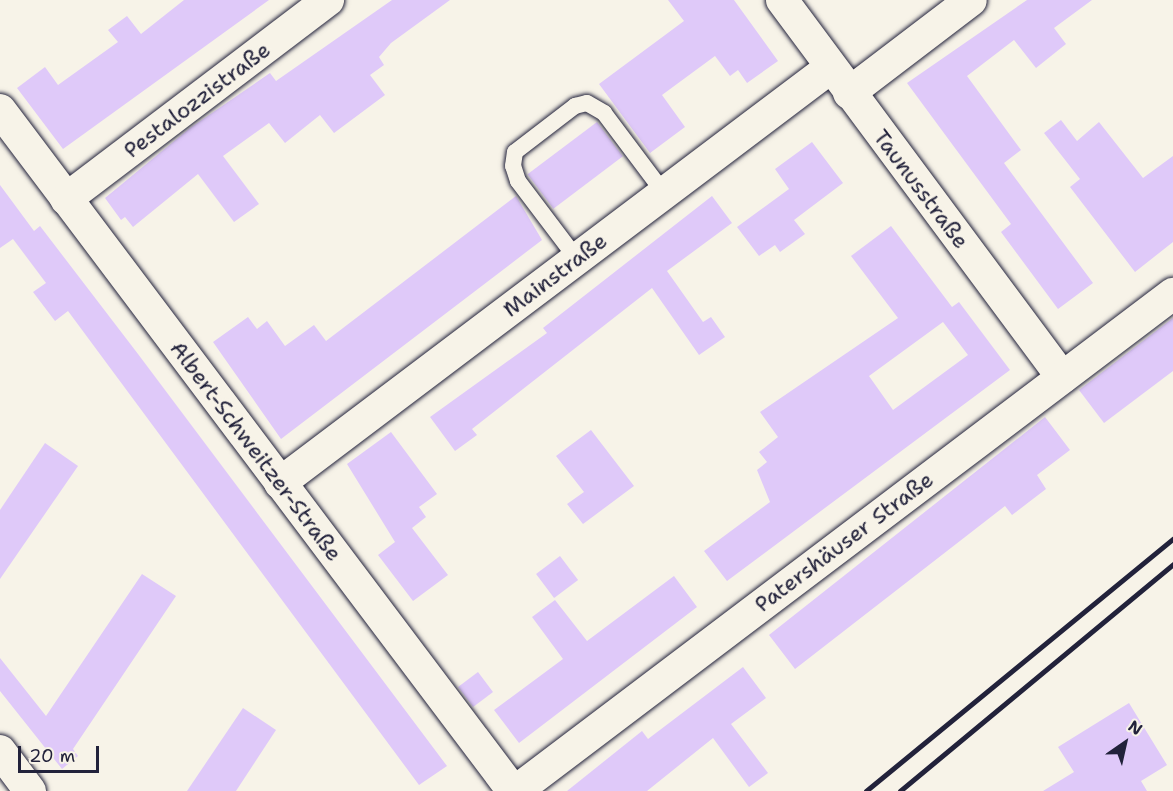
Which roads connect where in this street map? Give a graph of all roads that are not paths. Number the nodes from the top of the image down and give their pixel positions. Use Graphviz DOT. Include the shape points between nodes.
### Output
graph roads {
  1 [pos="328,0"];
  2 [pos="782,0"];
  3 [pos="971,0"];
  4 [pos="831,68"];
  5 [pos="849,93"];
  6 [pos="0,110"];
  7 [pos="664,193"];
  8 [pos="66,199"];
  9 [pos="577,259"];
  10 [pos="1173,294"];
  11 [pos="1062,378"];
  12 [pos="280,483"];
  13 [pos="0,751"];
  14 [pos="30,791"];
  15 [pos="515,791"];
  1 -- 8 [label="street, Pestalozzistraße"];
  2 -- 4 [label="street, Taunusstraße"];
  3 -- 5 [label="street"];
  4 -- 5 [label="street, Taunusstraße"];
  4 -- 7 [label="street, Mainstraße"];
  5 -- 11 [label="street, Taunusstraße"];
  6 -- 8 [label="street, Albert-Schweitzer-Straße"];
  7 -- 9 [label="street, Mainstraße"];
  7 -- 9 [label="lane" via="604,113 587,104 574,106 515,152 513,166 518,181"];
  8 -- 12 [label="street, Albert-Schweitzer-Straße"];
  9 -- 12 [label="street, Mainstraße"];
  10 -- 11 [label="street, Patershäuser Straße"];
  11 -- 15 [label="street, Patershäuser Straße"];
  12 -- 15 [label="street, Albert-Schweitzer-Straße"];
  13 -- 14 [label="street"];
}
